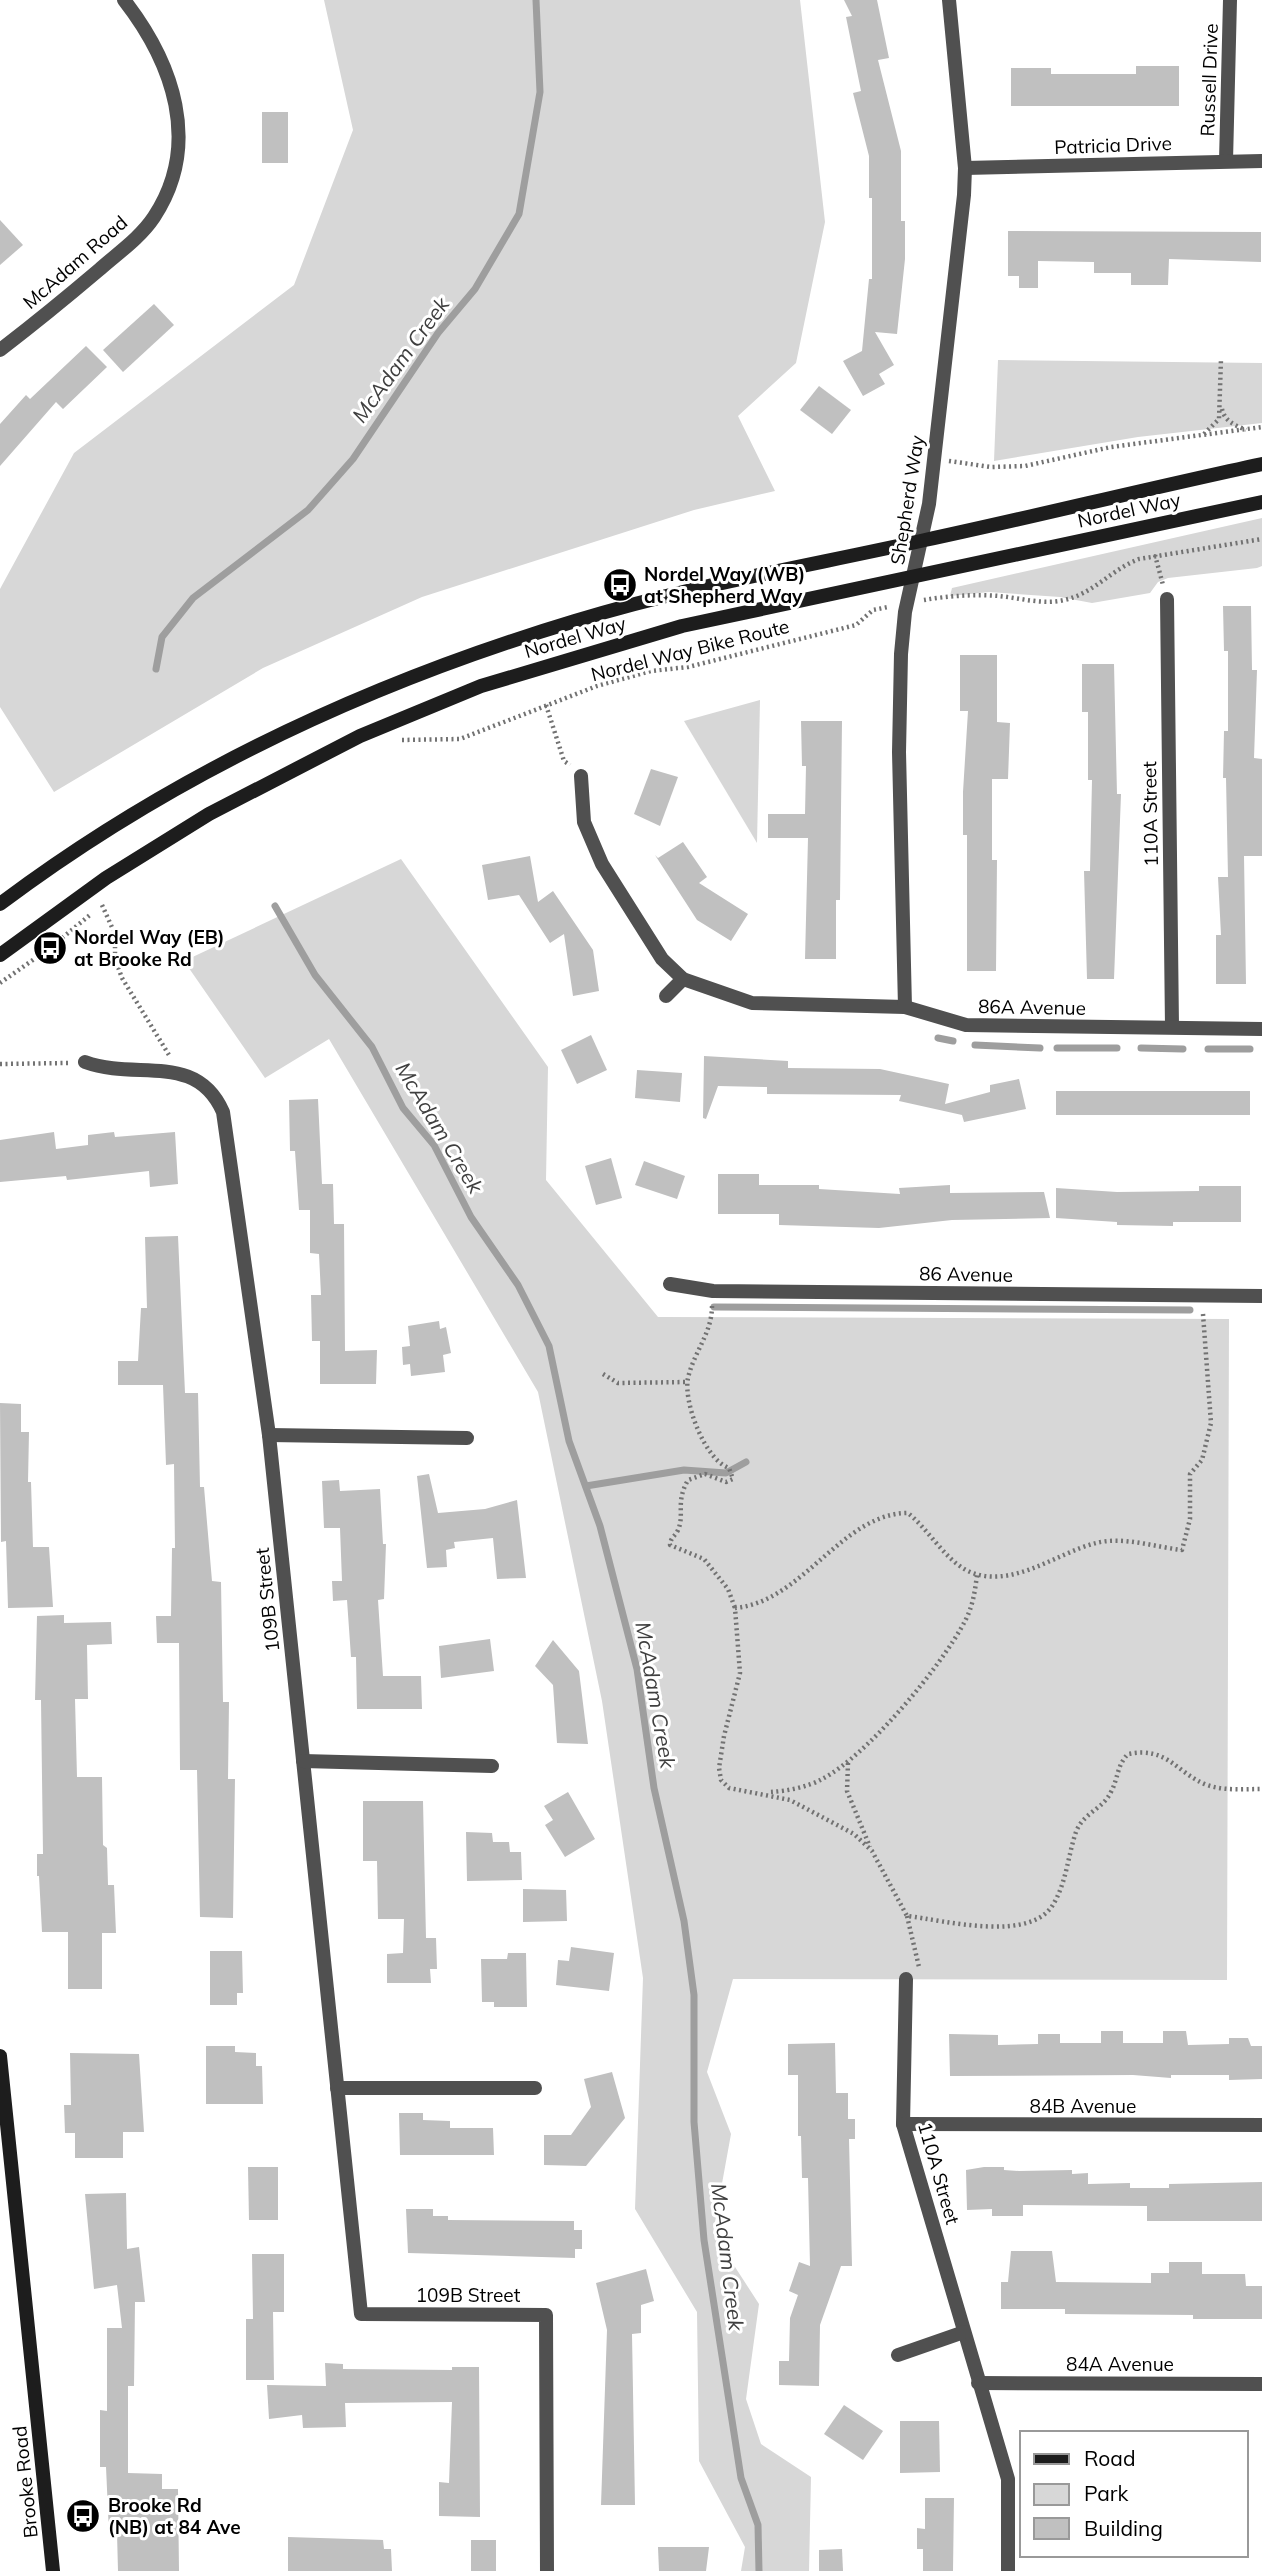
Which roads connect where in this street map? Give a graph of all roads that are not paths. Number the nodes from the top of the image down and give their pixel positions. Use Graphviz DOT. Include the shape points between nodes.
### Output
graph roads {
  1 [pos="124,0"];
  2 [pos="949,0"];
  3 [pos="1230,0"];
  4 [pos="1226,161"];
  5 [pos="1262,161"];
  6 [pos="965,168"];
  7 [pos="0,350"];
  8 [pos="1262,464"];
  9 [pos="1262,502"];
  10 [pos="922,541"];
  11 [pos="914,577"];
  12 [pos="1167,599"];
  13 [pos="581,776"];
  14 [pos="2,901"];
  15 [pos="0,954"];
  16 [pos="683,979"];
  17 [pos="666,996"];
  18 [pos="905,1007"];
  19 [pos="1172,1027"];
  20 [pos="1262,1029"];
  21 [pos="85,1062"];
  22 [pos="670,1284"];
  23 [pos="1262,1296"];
  24 [pos="269,1435"];
  25 [pos="467,1438"];
  26 [pos="303,1761"];
  27 [pos="492,1766"];
  28 [pos="913,1979"];
  29 [pos="0,2056"];
  30 [pos="337,2088"];
  31 [pos="535,2088"];
  32 [pos="903,2124"];
  33 [pos="1262,2125"];
  34 [pos="964,2332"];
  35 [pos="898,2355"];
  36 [pos="978,2383"];
  37 [pos="1262,2384"];
  38 [pos="53,2571"];
  39 [pos="547,2571"];
  40 [pos="1008,2571"];
  1 -- 7 [label="street, McAdam Road" via="154,42 173,93 177,144 167,192 133,241"];
  2 -- 6 [label="street, Shepherd Way"];
  3 -- 4 [label="street, Russell Drive"];
  4 -- 5 [label="street, Patricia Drive"];
  4 -- 6 [label="street, Patricia Drive"];
  6 -- 10 [label="street, Shepherd Way" via="950,338"];
  8 -- 10 [label="main road, Nordel Way"];
  9 -- 11 [label="main road, Nordel Way"];
  10 -- 11 [label="street, Shepherd Way"];
  10 -- 14 [label="main road, Nordel Way" via="577,620 400,679 192,780"];
  11 -- 15 [label="main road, Nordel Way" via="670,629 538,667 419,710 209,814 86,891"];
  11 -- 18 [label="street, Shepherd Way" via="905,612 899,701"];
  12 -- 19 [label="street, 110A Street"];
  13 -- 16 [label="street, 86A Avenue" via="584,822 602,864 662,959"];
  16 -- 17 [label="street"];
  16 -- 18 [label="street, 86A Avenue" via="752,1003"];
  18 -- 19 [label="street, 86A Avenue" via="966,1025"];
  19 -- 20 [label="street, 86A Avenue"];
  21 -- 24 [label="street, 109B Street" via="122,1071 169,1070 203,1083 216,1095 223,1112"];
  22 -- 23 [label="street, 86 Avenue" via="713,1291"];
  24 -- 25 [label="street"];
  24 -- 26 [label="street, 109B Street"];
  26 -- 27 [label="street"];
  26 -- 30 [label="street, 109B Street"];
  28 -- 32 [label="street, 110A Street"];
  29 -- 38 [label="main road, Brooke Road"];
  30 -- 31 [label="street"];
  30 -- 39 [label="street, 109B Street" via="361,2314 546,2315"];
  32 -- 33 [label="street, 84B Avenue"];
  32 -- 34 [label="street, 110A Street"];
  34 -- 35 [label="street"];
  34 -- 36 [label="street, 110A Street"];
  36 -- 37 [label="street, 84A Avenue"];
  36 -- 40 [label="street, 110A Street" via="1008,2479"];
}
